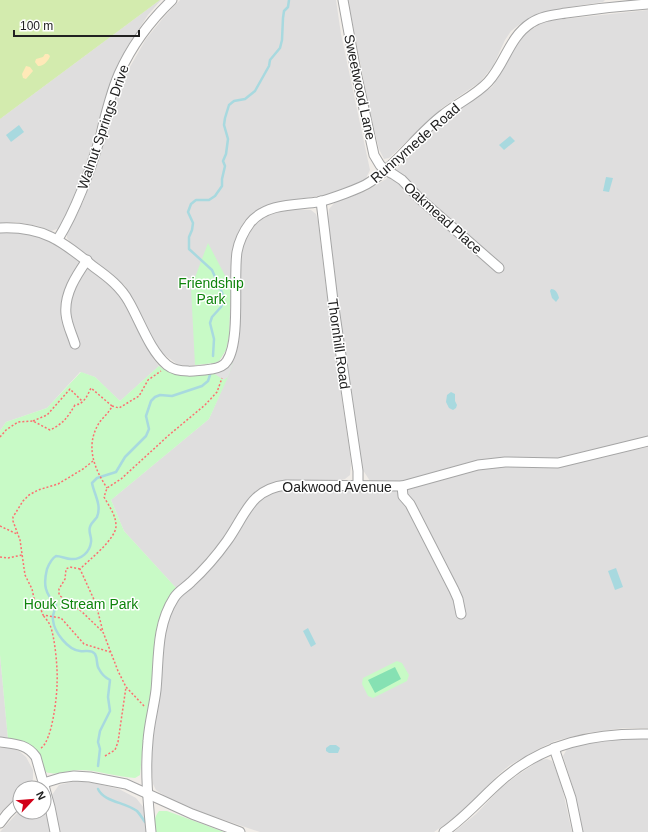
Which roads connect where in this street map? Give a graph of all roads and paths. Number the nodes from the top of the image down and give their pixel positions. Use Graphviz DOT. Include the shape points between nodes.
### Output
graph roads {
  1 [pos="172,0"];
  2 [pos="343,0"];
  3 [pos="616,3"];
  4 [pos="648,4"];
  5 [pos="385,170"];
  6 [pos="321,201"];
  7 [pos="0,228"];
  8 [pos="58,240"];
  9 [pos="87,260"];
  10 [pos="499,268"];
  11 [pos="75,344"];
  12 [pos="166,364"];
  13 [pos="222,378"];
  14 [pos="83,401"];
  15 [pos="112,406"];
  16 [pos="33,420"];
  17 [pos="0,437"];
  18 [pos="648,441"];
  19 [pos="93,461"];
  20 [pos="402,486"];
  21 [pos="358,487"];
  22 [pos="107,488"];
  23 [pos="0,526"];
  24 [pos="17,534"];
  25 [pos="22,555"];
  26 [pos="0,557"];
  27 [pos="80,569"];
  28 [pos="461,614"];
  29 [pos="43,615"];
  30 [pos="103,632"];
  31 [pos="111,652"];
  32 [pos="126,687"];
  33 [pos="152,714"];
  34 [pos="648,734"];
  35 [pos="0,742"];
  36 [pos="554,748"];
  37 [pos="32,752"];
  38 [pos="105,756"];
  39 [pos="40,780"];
  40 [pos="52,781"];
  41 [pos="147,793"];
  42 [pos="12,809"];
  43 [pos="51,820"];
  44 [pos="0,823"];
  45 [pos="55,832"];
  46 [pos="151,832"];
  47 [pos="240,832"];
  48 [pos="444,832"];
  49 [pos="578,832"];
  1 -- 8 [label="street, Walnut Springs Drive" via="151,23 132,50 119,75 82,190"];
  2 -- 5 [label="street, Sweetwood Lane" via="374,155"];
  3 -- 4 [label="street, Runnymede Road"];
  3 -- 5 [label="street, Runnymede Road" via="553,15 531,23 515,39 486,84 442,115"];
  5 -- 6 [label="street, Runnymede Road" via="366,185"];
  5 -- 10 [label="street, Oakmead Place" via="402,180"];
  6 -- 12 [label="street, Runnymede Road" via="284,205 259,214 245,230 236,260 234,340 230,355 224,364 211,369 184,371"];
  6 -- 21 [label="street, Thornhill Road" via="358,471"];
  7 -- 8 [label="street" via="31,229"];
  8 -- 9 [label="street"];
  9 -- 11 [label="street" via="72,284 66,304 67,320"];
  9 -- 12 [label="street" via="120,289 157,354"];
  12 -- 15 [label="path" via="158,374 148,380 139,396 119,408"];
  13 -- 22 [label="path" via="217,392 205,405 121,479"];
  14 -- 15 [label="path" via="91,388"];
  14 -- 16 [label="path" via="75,405 60,425 50,430"];
  14 -- 16 [label="path" via="70,390 47,415"];
  15 -- 19 [label="path" via="93,434"];
  16 -- 17 [label="path" via="18,422"];
  18 -- 20 [label="street, Oakwood Avenue" via="558,463 505,462 478,465"];
  19 -- 22 [label="path"];
  19 -- 24 [label="path" via="58,484 29,495 13,517"];
  20 -- 21 [label="street, Oakwood Avenue"];
  20 -- 28 [label="street" via="403,496 410,504 456,594"];
  21 -- 33 [label="street, Oakwood Avenue" via="280,486 261,494 250,504 223,546 169,606 160,638"];
  22 -- 27 [label="path" via="104,497 112,510 115,532"];
  23 -- 24 [label="path"];
  24 -- 25 [label="path"];
  25 -- 26 [label="path"];
  25 -- 29 [label="path" via="25,575 35,603"];
  27 -- 30 [label="path" via="96,604"];
  27 -- 30 [label="path" via="66,569 59,595"];
  29 -- 31 [label="path" via="61,618 84,644"];
  29 -- 37 [label="path" via="50,625 57,684 47,741 43,748"];
  30 -- 31 [label="path"];
  31 -- 32 [label="path"];
  32 -- 33 [label="path"];
  32 -- 38 [label="path" via="118,742 115,750"];
  33 -- 41 [label="street, Oakwood Avenue" via="148,740"];
  34 -- 36 [label="street" via="591,737"];
  35 -- 37 [label="street" via="19,744"];
  36 -- 48 [label="street" via="520,766"];
  36 -- 49 [label="street" via="571,798"];
  37 -- 39 [label="street" via="36,757"];
  40 -- 41 [label="street" via="74,776 90,777 126,784"];
  41 -- 46 [label="street, Oakwood Avenue"];
  41 -- 47 [label="street"];
  42 -- 44 [label="street"];
  43 -- 45 [label="street"];
}
